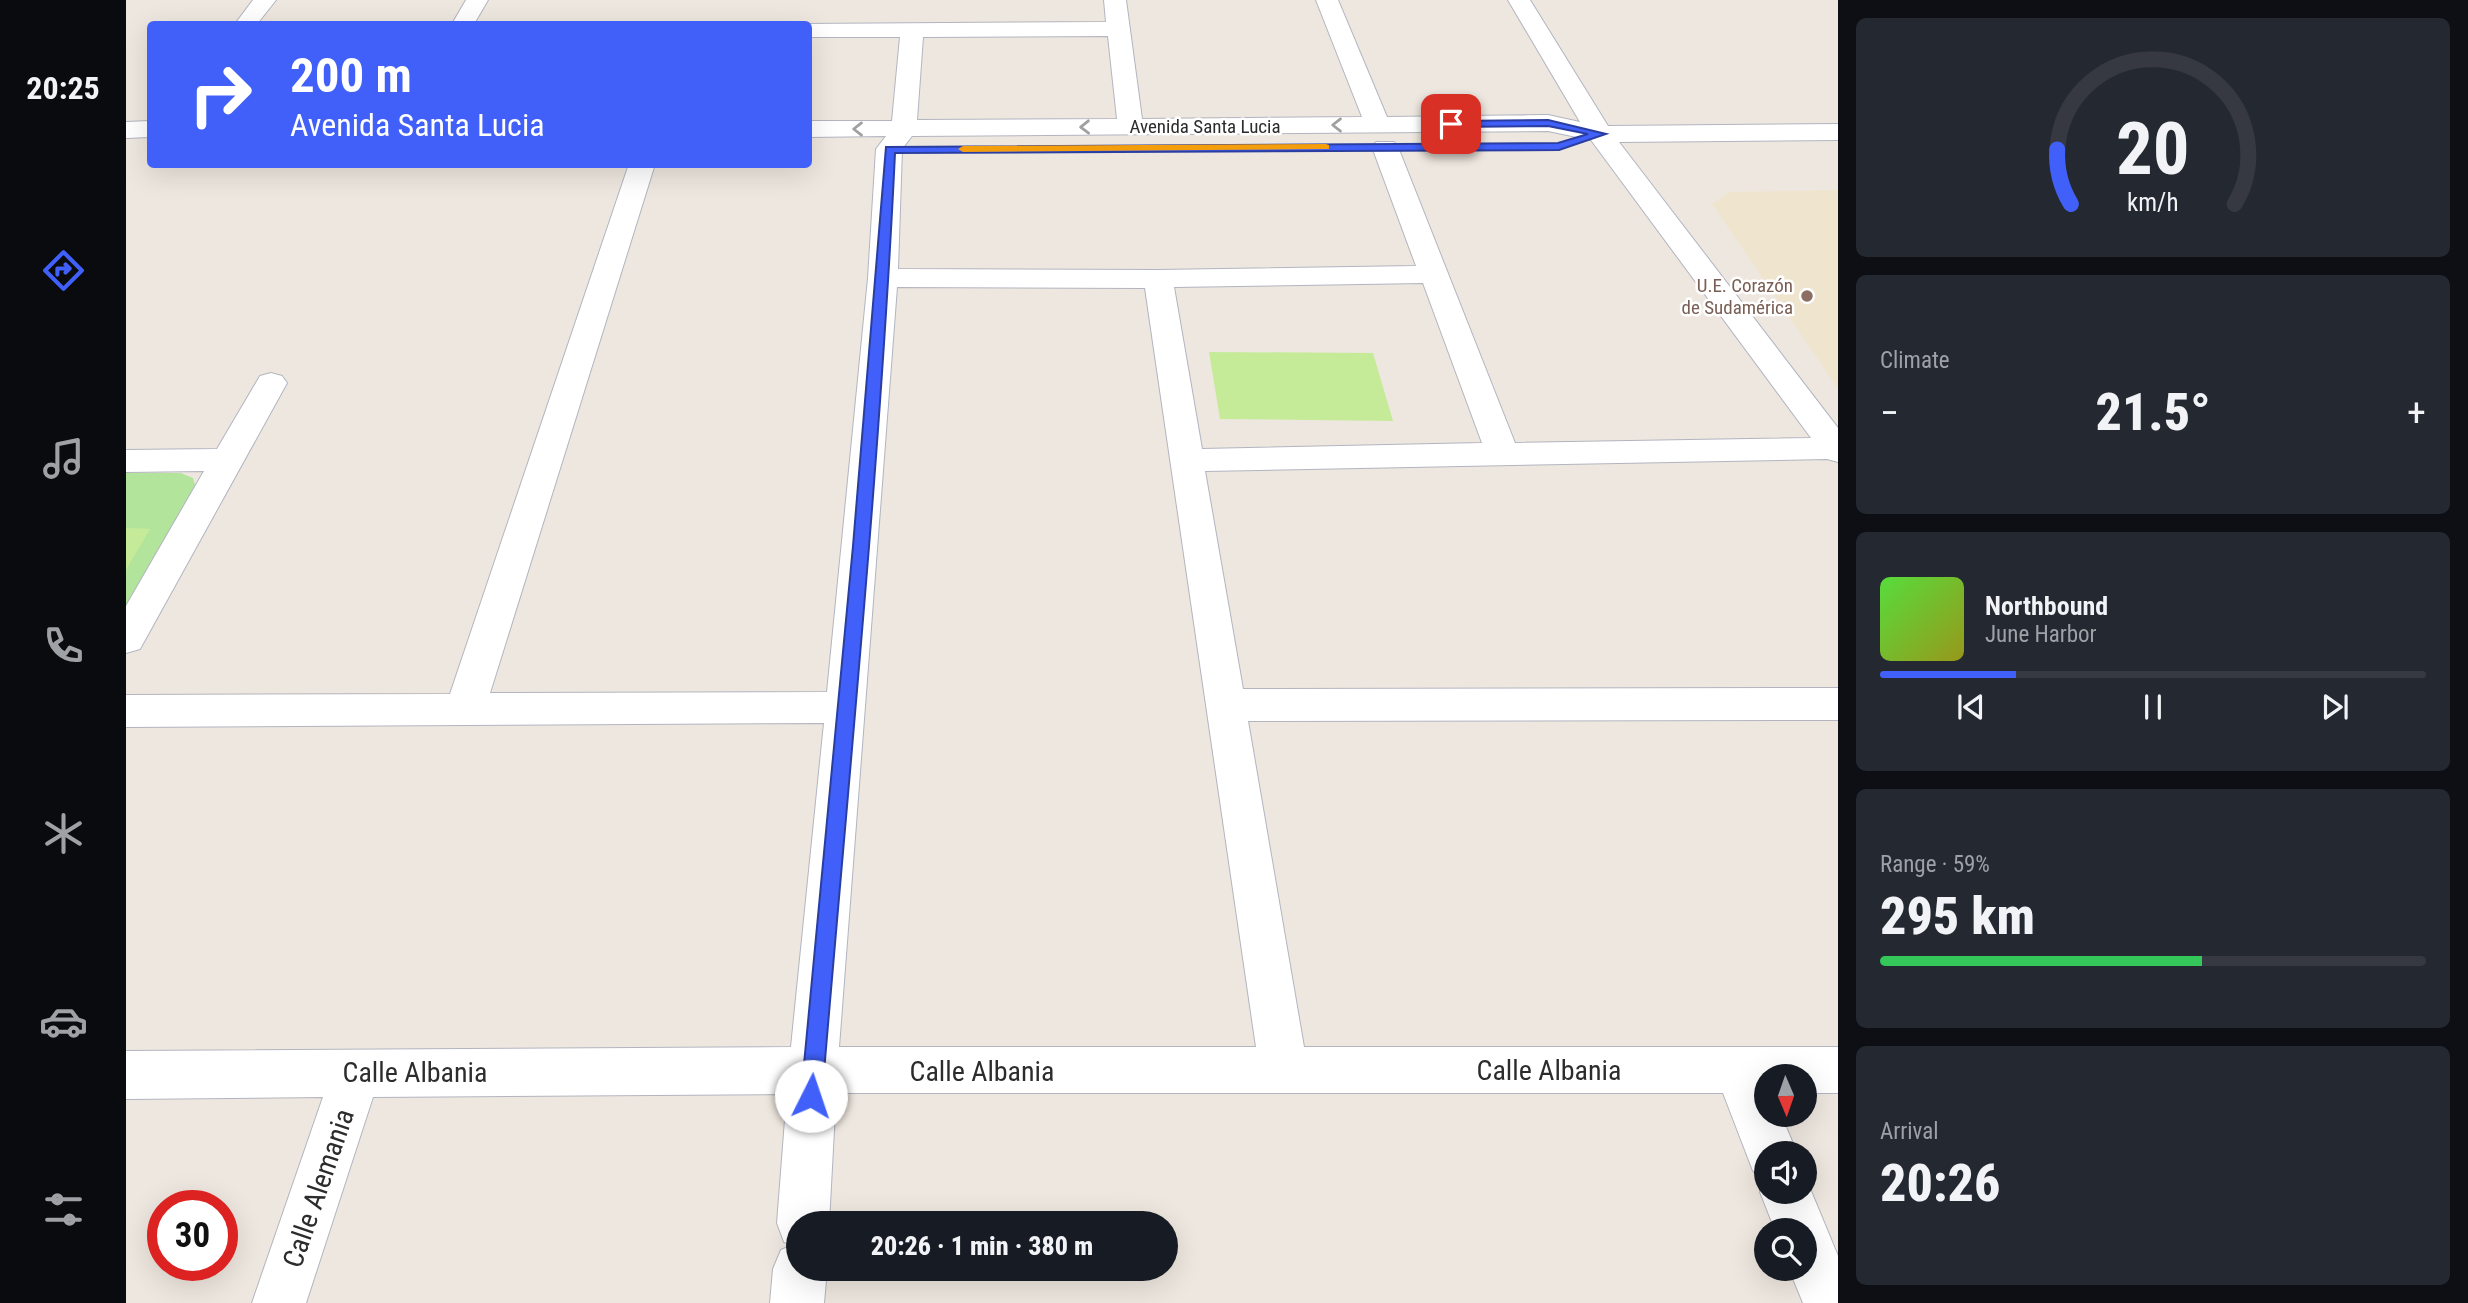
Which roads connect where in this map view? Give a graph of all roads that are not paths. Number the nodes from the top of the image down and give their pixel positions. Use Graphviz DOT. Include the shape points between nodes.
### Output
graph roads {
  1 [pos="265,0"];
  2 [pos="477,0"];
  3 [pos="1115,0"];
  4 [pos="1326,0"];
  5 [pos="1519,0"];
  6 [pos="248,21"];
  7 [pos="465,21"];
  8 [pos="1118,29"];
  9 [pos="812,30"];
  10 [pos="912,30"];
  11 [pos="1130,126"];
  12 [pos="147,129"];
  13 [pos="812,129"];
  14 [pos="126,130"];
  15 [pos="1838,132"];
  16 [pos="1600,134"];
  17 [pos="1382,136"];
  18 [pos="897,139"];
  19 [pos="812,149"];
  20 [pos="126,151"];
  21 [pos="147,151"];
  22 [pos="641,168"];
  23 [pos="1433,274"];
  24 [pos="883,278"];
  25 [pos="1157,279"];
  26 [pos="271,383"];
  27 [pos="1837,450"];
  28 [pos="1503,454"];
  29 [pos="228,460"];
  30 [pos="1187,460"];
  31 [pos="126,461"];
  32 [pos="126,639"];
  33 [pos="1838,704"];
  34 [pos="1227,705"];
  35 [pos="847,707"];
  36 [pos="465,708"];
  37 [pos="126,711"];
  38 [pos="1738,1069"];
  39 [pos="813,1070"];
  40 [pos="1838,1070"];
  41 [pos="356,1072"];
  42 [pos="1284,1072"];
  43 [pos="126,1075"];
  44 [pos="1766,1141"];
  45 [pos="804,1211"];
  46 [pos="1817,1270"];
  47 [pos="799,1281"];
  48 [pos="279,1303"];
  49 [pos="797,1303"];
  50 [pos="1830,1303"];
  1 -- 6 [label="street"];
  2 -- 7 [label="street"];
  3 -- 8 [label="street"];
  4 -- 17 [label="street"];
  5 -- 16 [label="street"];
  8 -- 10 [label="street"];
  8 -- 11 [label="street"];
  9 -- 10 [label="street"];
  10 -- 18 [label="street"];
  17 -- 11 [label="street, Avenida Santa Lucia, one-way"];
  11 -- 18 [label="street, Avenida Santa Lucia, one-way"];
  12 -- 14 [label="street"];
  18 -- 13 [label="street, Avenida Santa Lucia, one-way"];
  15 -- 16 [label="street, Avenida Santa Lucia"];
  16 -- 17 [label="street, Avenida Santa Lucia" via="1559,147"];
  16 -- 27 [label="street"];
  17 -- 18 [label="street, Avenida Santa Lucia"];
  17 -- 23 [label="street"];
  18 -- 19 [label="street, Avenida Santa Lucia"];
  18 -- 24 [label="street"];
  20 -- 21 [label="street"];
  22 -- 36 [label="street"];
  23 -- 25 [label="street"];
  23 -- 28 [label="street"];
  24 -- 25 [label="street"];
  24 -- 35 [label="street"];
  25 -- 30 [label="street"];
  26 -- 29 [label="street"];
  27 -- 28 [label="street"];
  28 -- 30 [label="street"];
  29 -- 31 [label="street"];
  29 -- 32 [label="street"];
  30 -- 34 [label="street"];
  33 -- 34 [label="street"];
  34 -- 42 [label="street"];
  35 -- 36 [label="street"];
  35 -- 39 [label="street"];
  36 -- 37 [label="street"];
  38 -- 40 [label="street, Calle Albania"];
  38 -- 42 [label="street, Calle Albania"];
  38 -- 44 [label="street"];
  39 -- 41 [label="street, Calle Albania"];
  39 -- 42 [label="street, Calle Albania"];
  39 -- 45 [label="street"];
  41 -- 43 [label="street, Calle Albania"];
  41 -- 48 [label="street, Calle Alemania"];
  46 -- 50 [label="street"];
  47 -- 49 [label="street"];
}
